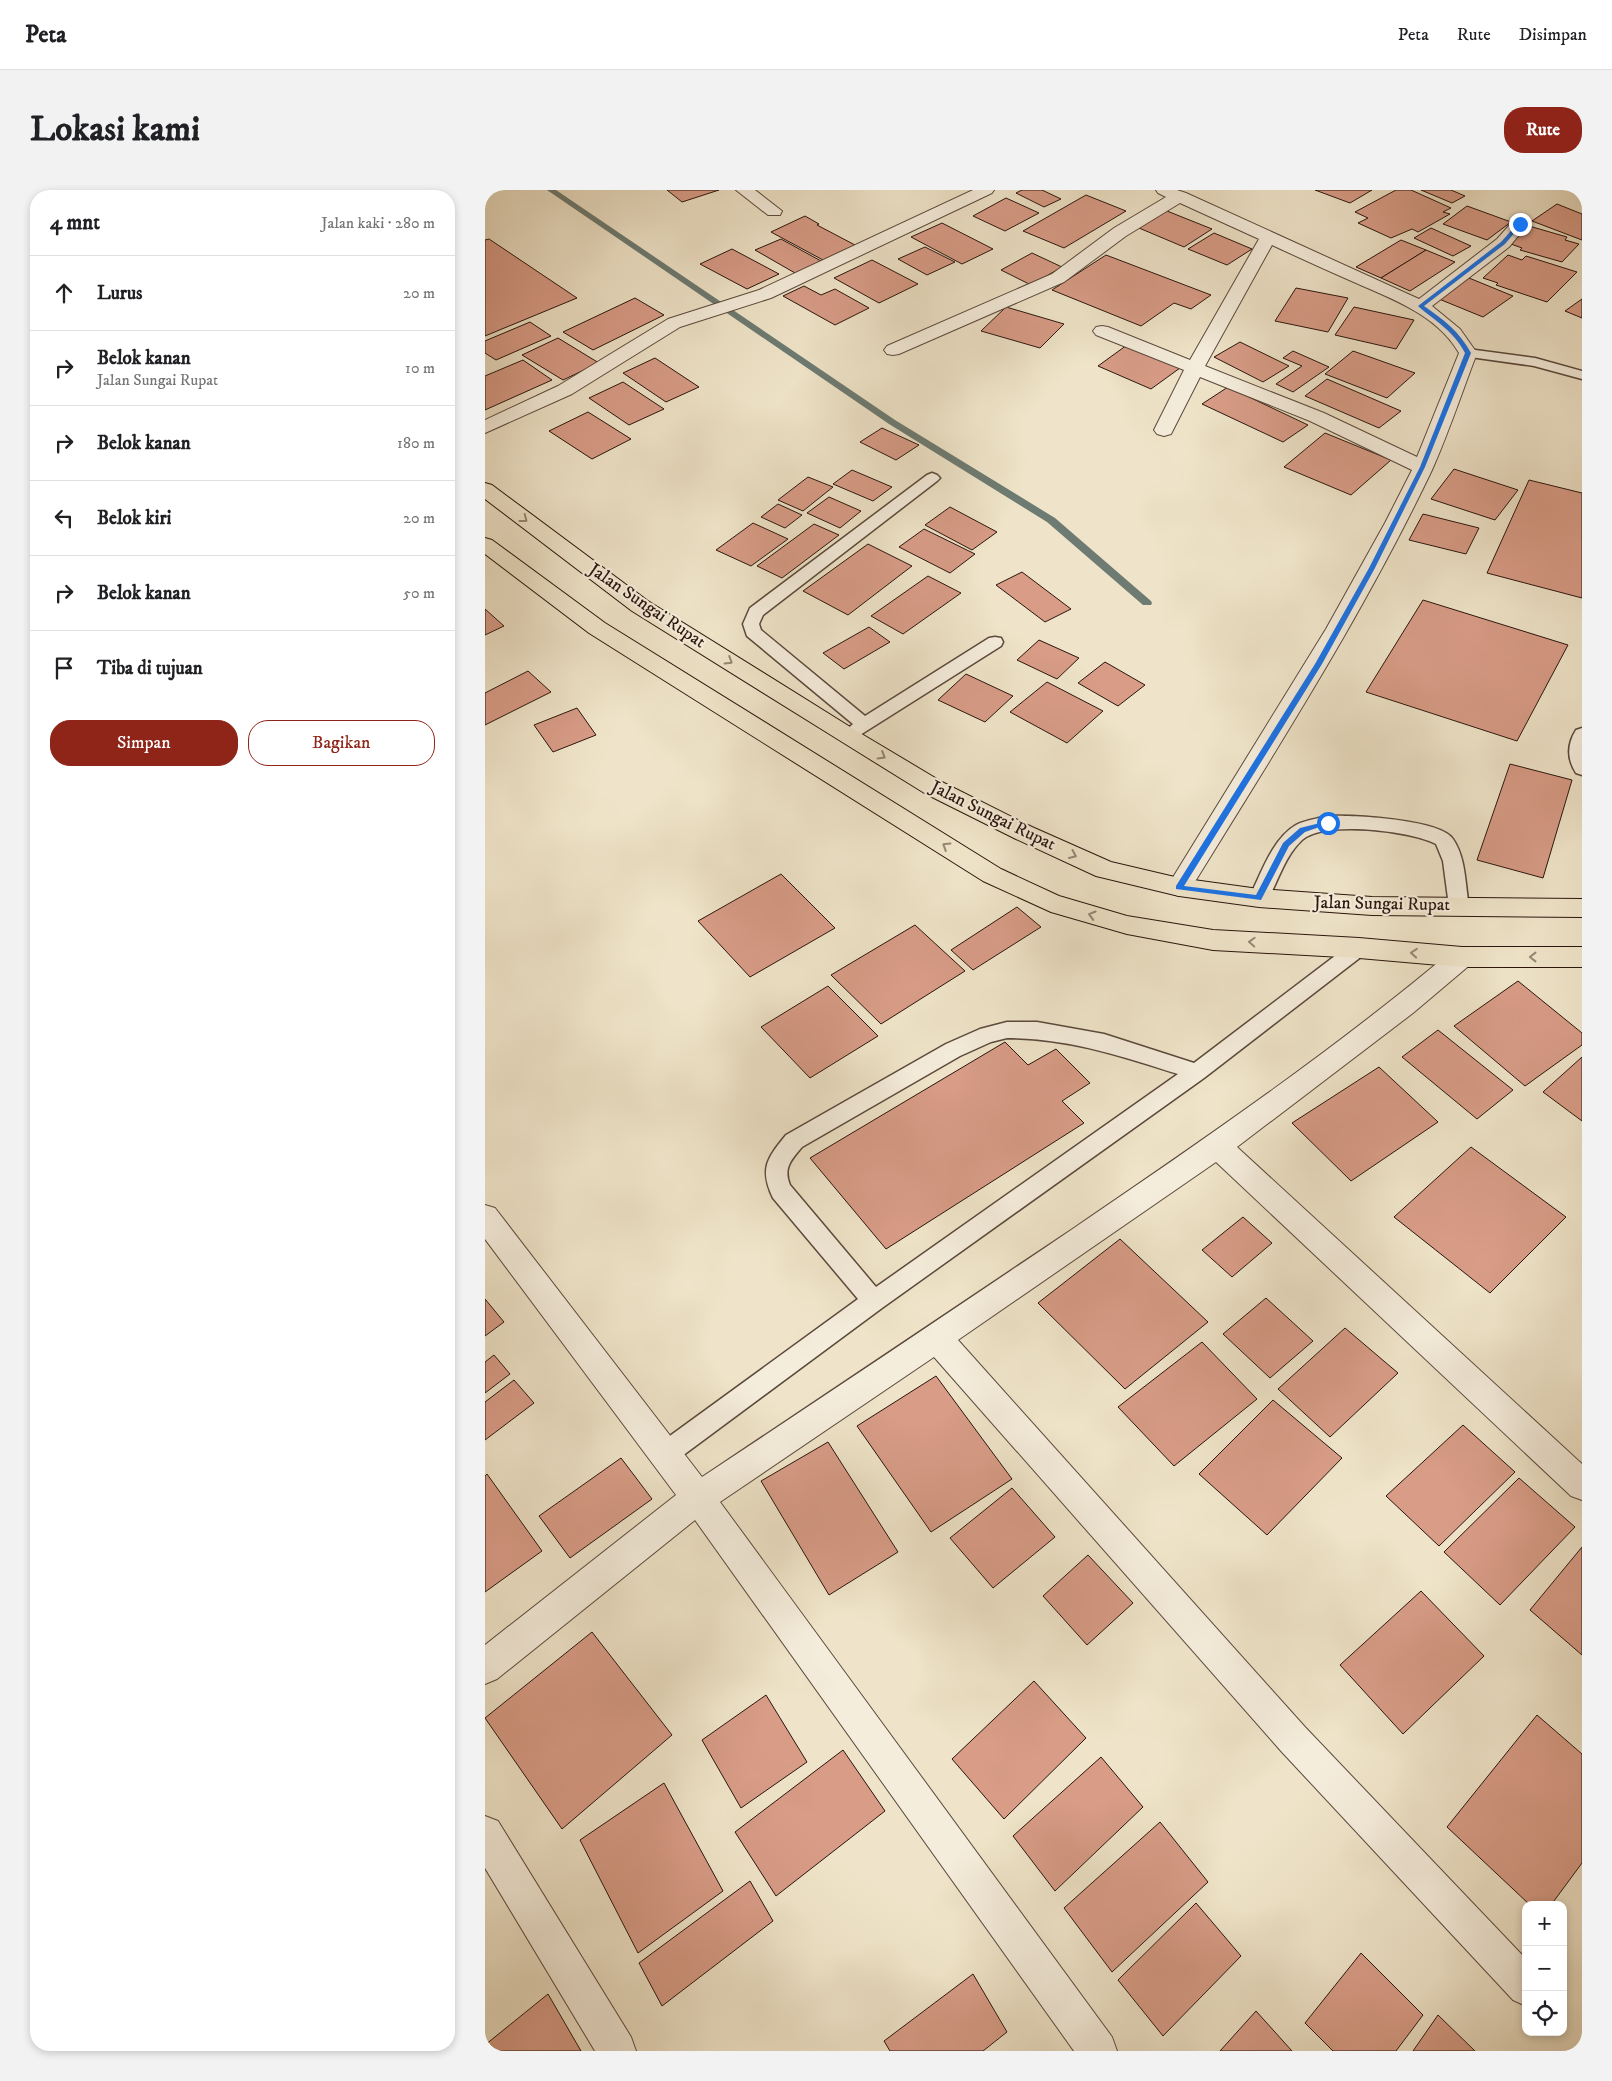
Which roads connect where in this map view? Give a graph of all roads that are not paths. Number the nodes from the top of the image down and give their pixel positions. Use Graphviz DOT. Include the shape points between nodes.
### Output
graph roads {
  1 [pos="744,190"];
  2 [pos="986,190"];
  3 [pos="1172,193"];
  4 [pos="774,211"];
  5 [pos="1520,224"];
  6 [pos="1269,238"];
  7 [pos="1421,306"];
  8 [pos="1101,331"];
  9 [pos="893,350"];
  10 [pos="1468,353"];
  11 [pos="1195,367"];
  12 [pos="1582,376"];
  13 [pos="485,427"];
  14 [pos="1164,430"];
  15 [pos="1423,467"];
  16 [pos="932,478"];
  17 [pos="485,489"];
  18 [pos="485,544"];
  19 [pos="618,617"];
  20 [pos="995,642"];
  21 [pos="856,730"];
  22 [pos="1582,734"];
  23 [pos="1582,769"];
  24 [pos="1179,888"];
  25 [pos="1259,898"];
  26 [pos="1459,906"];
  27 [pos="1582,908"];
  28 [pos="1359,948"];
  29 [pos="1463,957"];
  30 [pos="1582,957"];
  31 [pos="1197,1072"];
  32 [pos="1217,1146"];
  33 [pos="485,1217"];
  34 [pos="874,1301"];
  35 [pos="937,1338"];
  36 [pos="665,1454"];
  37 [pos="1582,1485"];
  38 [pos="698,1498"];
  39 [pos="485,1667"];
  40 [pos="485,1834"];
  41 [pos="1522,1983"];
  42 [pos="617,2051"];
  43 [pos="1098,2051"];
  1 -- 4 [label="street"];
  2 -- 13 [label="street" via="765,294 674,323 565,390"];
  3 -- 6 [label="street"];
  3 -- 9 [label="street" via="1058,278"];
  5 -- 7 [label="street" via="1503,243"];
  6 -- 7 [label="street"];
  6 -- 11 [label="street"];
  7 -- 10 [label="street" via="1444,322 1462,341"];
  8 -- 11 [label="street"];
  10 -- 12 [label="lane" via="1535,362"];
  10 -- 15 [label="street"];
  11 -- 14 [label="street"];
  11 -- 15 [label="street" via="1317,417"];
  15 -- 24 [label="street" via="1319,664"];
  16 -- 21 [label="lane" via="752,618 753,632"];
  17 -- 19 [label="main road, Jalan Sungai Rupat, one-way"];
  18 -- 19 [label="main road, Jalan Sungai Rupat"];
  19 -- 21 [label="main road, Jalan Sungai Rupat, one-way"];
  28 -- 19 [label="main road, Jalan Sungai Rupat, one-way" via="1213,940 1127,925 1051,903 992,874"];
  20 -- 21 [label="lane"];
  21 -- 24 [label="main road, Jalan Sungai Rupat, one-way" via="934,788 1024,833 1105,870"];
  22 -- 23 [label="lane" via="1577,750"];
  24 -- 25 [label="main road, Jalan Sungai Rupat"];
  25 -- 26 [label="main road, Jalan Sungai Rupat" via="1372,906"];
  25 -- 26 [label="lane" via="1286,845 1302,830 1328,823 1359,823 1431,833 1444,840 1450,849"];
  26 -- 27 [label="main road, Jalan Sungai Rupat"];
  29 -- 28 [label="main road, Jalan Sungai Rupat, one-way"];
  28 -- 31 [label="lane"];
  30 -- 29 [label="main road, Jalan Sungai Rupat, one-way"];
  29 -- 32 [label="street" via="1404,1006"];
  31 -- 34 [label="lane"];
  31 -- 34 [label="lane" via="1104,1042 1037,1030 1007,1030 953,1050 794,1140 775,1169 781,1192"];
  32 -- 35 [label="street"];
  32 -- 37 [label="street"];
  33 -- 36 [label="street"];
  34 -- 36 [label="lane"];
  35 -- 38 [label="street"];
  35 -- 41 [label="street" via="1293,1739"];
  36 -- 38 [label="street"];
  38 -- 39 [label="street"];
  38 -- 43 [label="street"];
  40 -- 42 [label="street"];
}
